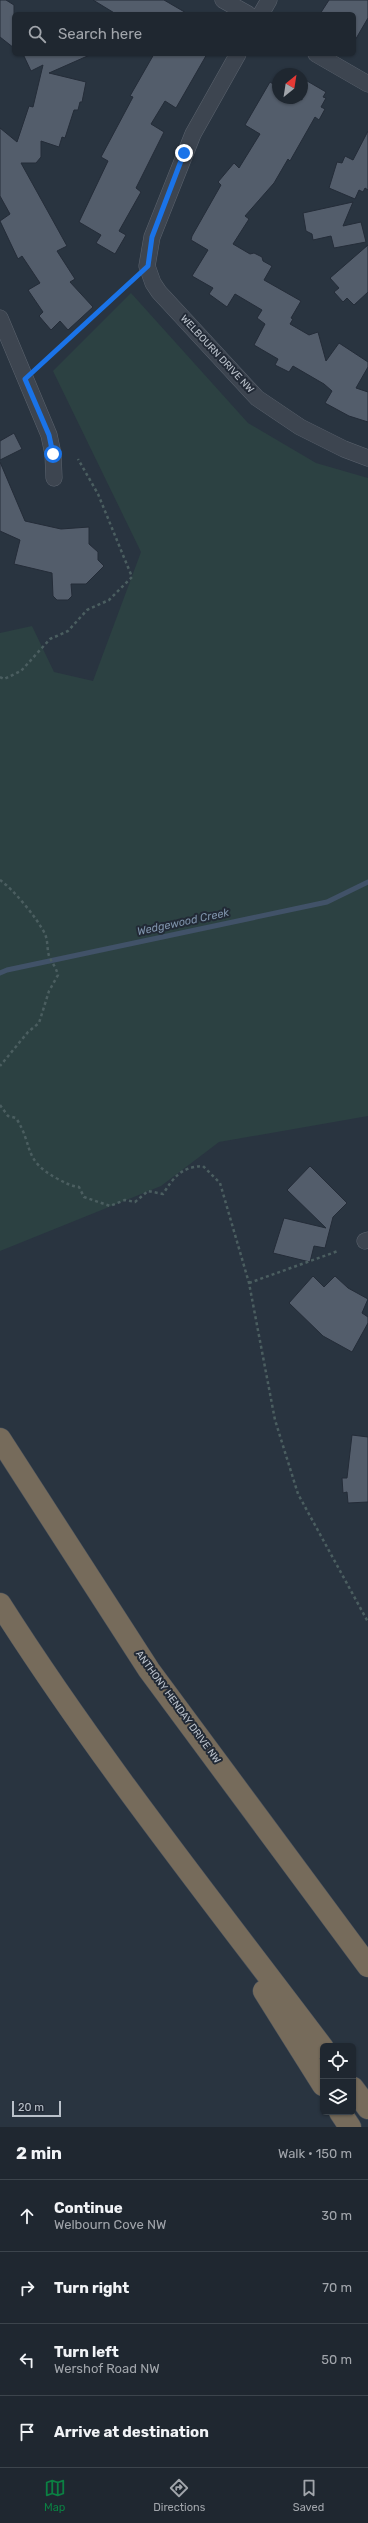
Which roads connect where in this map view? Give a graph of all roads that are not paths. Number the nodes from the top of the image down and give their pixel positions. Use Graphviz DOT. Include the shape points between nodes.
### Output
graph roads {
  1 [pos="223,0"];
  2 [pos="269,0"];
  3 [pos="244,12"];
  4 [pos="262,12"];
  5 [pos="237,56"];
  6 [pos="319,56"];
  7 [pos="368,84"];
  8 [pos="0,318"];
  9 [pos="368,458"];
  10 [pos="54,478"];
  11 [pos="0,1439"];
  12 [pos="0,1604"];
  13 [pos="181,1859"];
  14 [pos="368,1966"];
  15 [pos="320,2044"];
  16 [pos="320,2080"];
  17 [pos="356,2092"];
  18 [pos="368,2108"];
  19 [pos="342,2115"];
  20 [pos="350,2127"];
  1 -- 3 [label="street"];
  2 -- 4 [label="street"];
  5 -- 9 [label="street, WELBOURN DRIVE NW" via="184,153 152,237 148,266 153,283 257,398 300,427"];
  6 -- 7 [label="street"];
  8 -- 10 [label="street" via="49,435"];
  11 -- 14 [label="highway, ANTHONY HENDAY DRIVE NW" via="150,1670"];
  12 -- 13 [label="highway" via="35,1658"];
  13 -- 15 [label="highway"];
  13 -- 16 [label="highway"];
  17 -- 18 [label="highway"];
  19 -- 20 [label="highway"];
}
